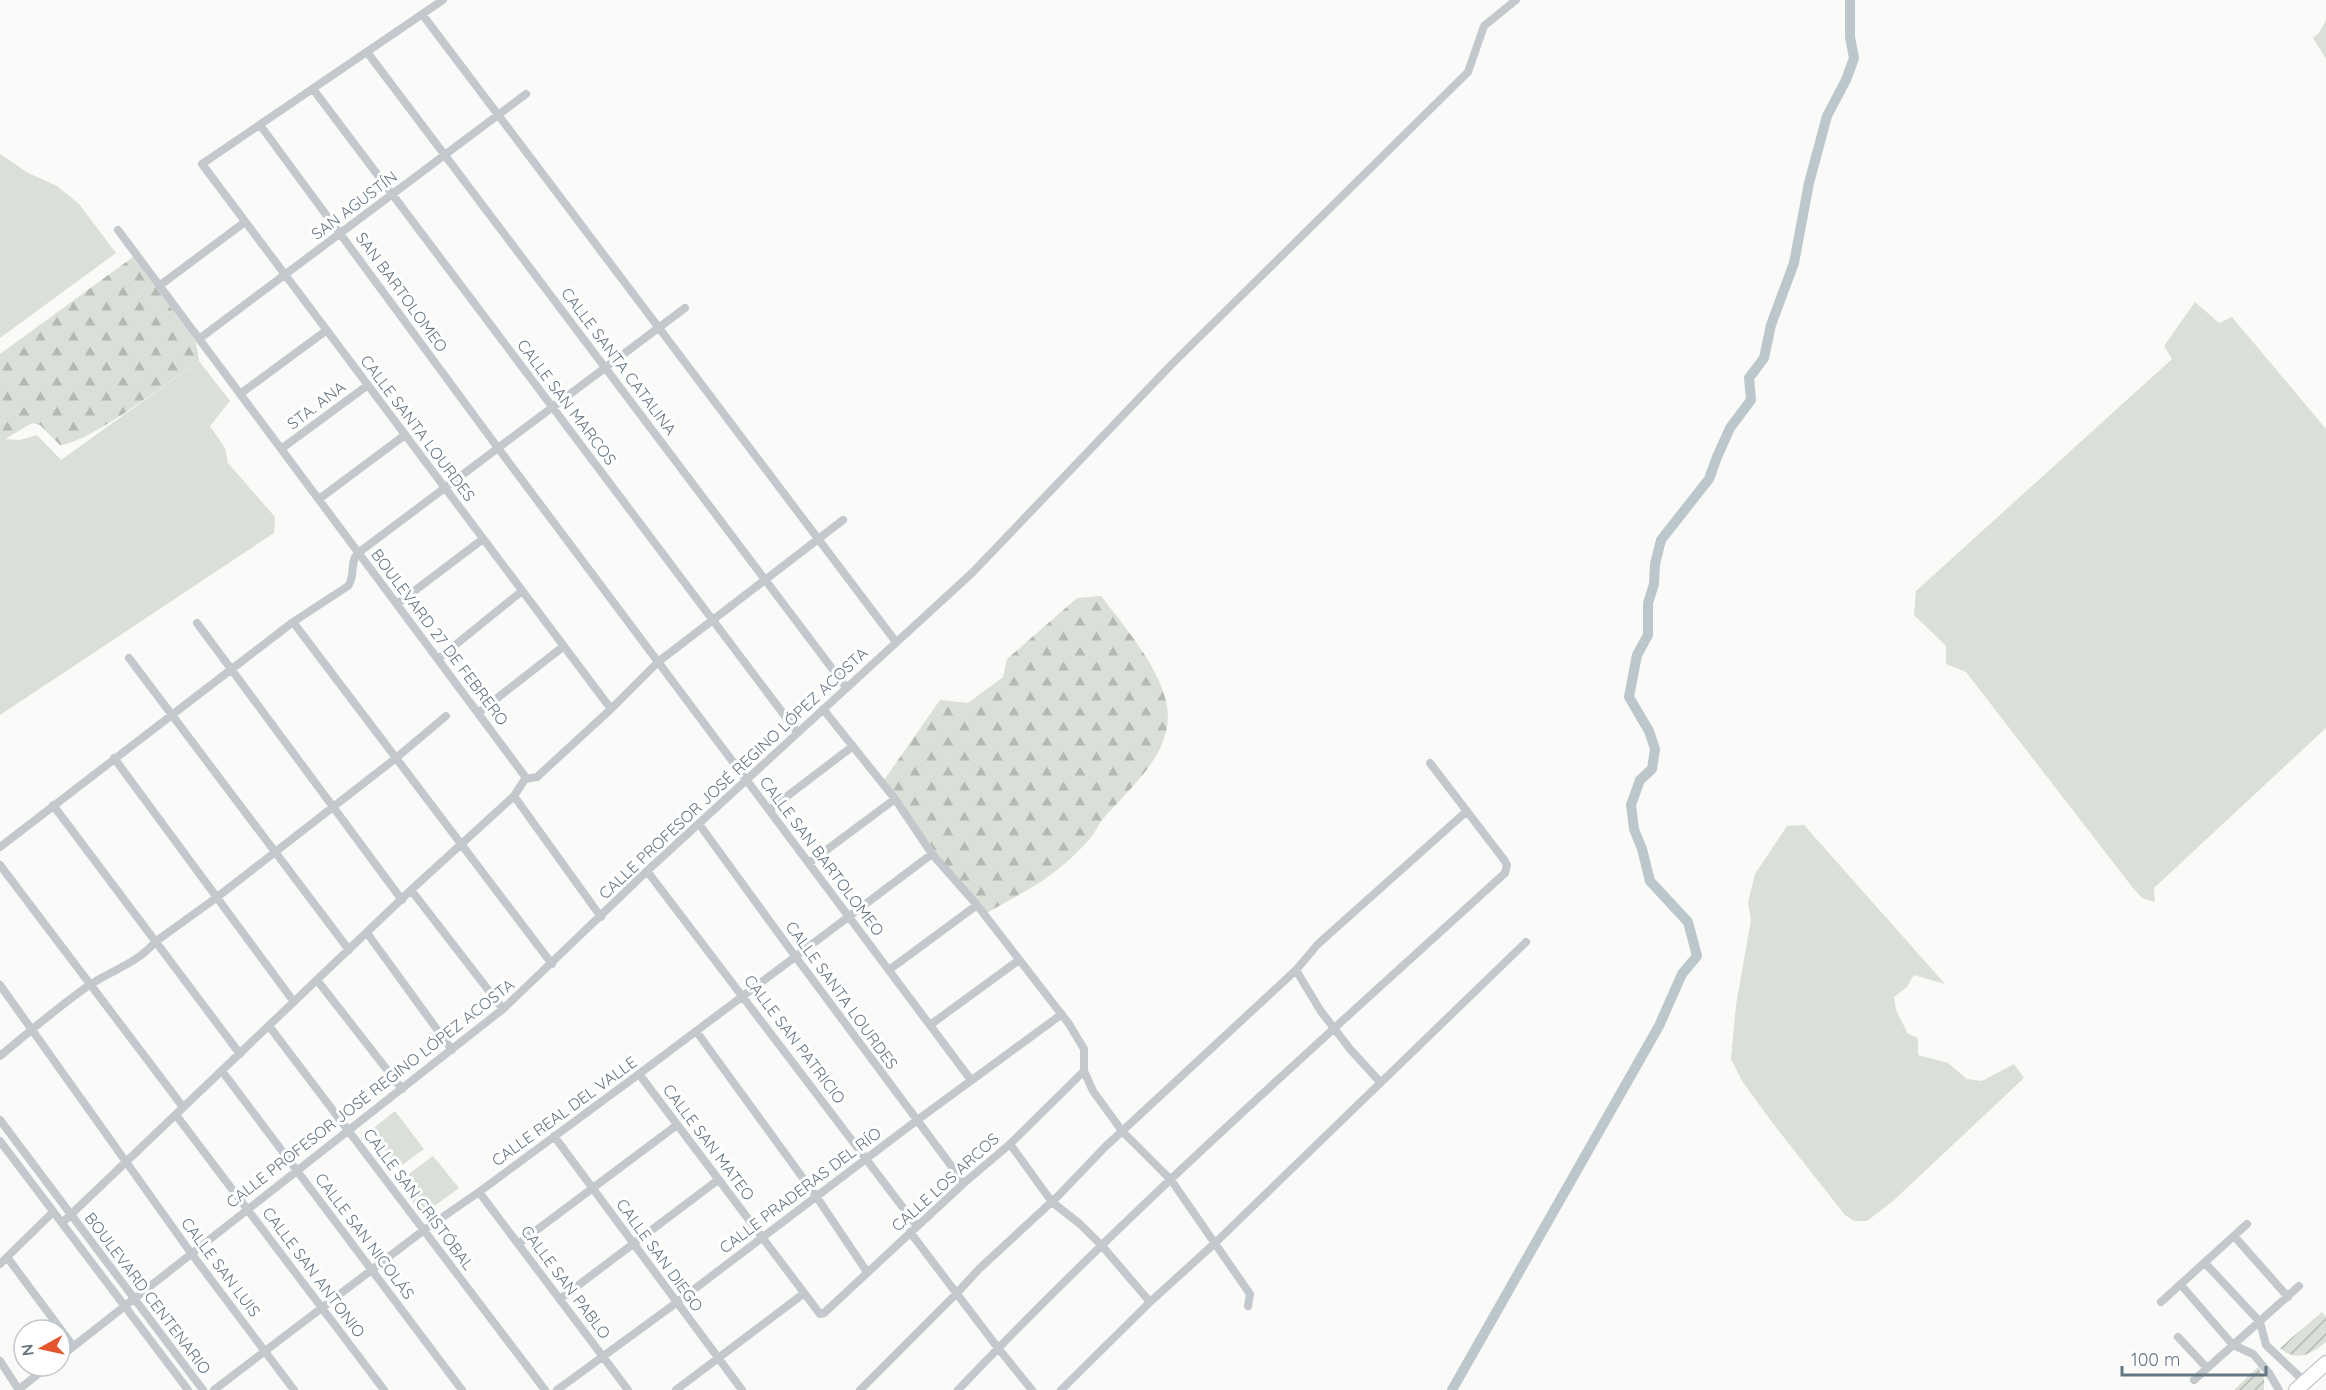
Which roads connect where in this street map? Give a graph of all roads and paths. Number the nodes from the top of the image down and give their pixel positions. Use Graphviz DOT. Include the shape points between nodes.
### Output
graph roads {
  1 [pos="443,0"];
  2 [pos="1516,0"];
  3 [pos="422,14"];
  4 [pos="367,52"];
  5 [pos="314,88"];
  6 [pos="526,94"];
  7 [pos="499,115"];
  8 [pos="260,125"];
  9 [pos="445,156"];
  10 [pos="393,195"];
  11 [pos="245,222"];
  12 [pos="118,230"];
  13 [pos="340,235"];
  14 [pos="285,275"];
  15 [pos="159,286"];
  16 [pos="685,308"];
  17 [pos="658,328"];
  18 [pos="327,330"];
  19 [pos="199,339"];
  20 [pos="605,368"];
  21 [pos="368,385"];
  22 [pos="240,394"];
  23 [pos="552,407"];
  24 [pos="405,435"];
  25 [pos="498,448"];
  26 [pos="281,449"];
  27 [pos="445,488"];
  28 [pos="319,499"];
  29 [pos="843,520"];
  30 [pos="483,539"];
  31 [pos="819,540"];
  32 [pos="358,553"];
  33 [pos="765,579"];
  34 [pos="522,591"];
  35 [pos="397,604"];
  36 [pos="712,620"];
  37 [pos="293,621"];
  38 [pos="197,623"];
  39 [pos="896,642"];
  40 [pos="564,646"];
  41 [pos="129,658"];
  42 [pos="438,659"];
  43 [pos="658,662"];
  44 [pos="231,669"];
  45 [pos="846,687"];
  46 [pos="611,709"];
  47 [pos="824,709"];
  48 [pos="478,713"];
  49 [pos="172,716"];
  50 [pos="446,716"];
  51 [pos="797,732"];
  52 [pos="853,746"];
  53 [pos="396,758"];
  54 [pos="114,759"];
  55 [pos="1430,763"];
  56 [pos="525,779"];
  57 [pos="747,780"];
  58 [pos="514,796"];
  59 [pos="895,799"];
  60 [pos="53,805"];
  61 [pos="333,807"];
  62 [pos="769,810"];
  63 [pos="1467,811"];
  64 [pos="699,824"];
  65 [pos="461,843"];
  66 [pos="0,847"];
  67 [pos="273,852"];
  68 [pos="932,854"];
  69 [pos="809,863"];
  70 [pos="0,865"];
  71 [pos="647,871"];
  72 [pos="411,890"];
  73 [pos="216,898"];
  74 [pos="402,900"];
  75 [pos="977,905"];
  76 [pos="848,915"];
  77 [pos="601,917"];
  78 [pos="367,933"];
  79 [pos="154,942"];
  80 [pos="1526,942"];
  81 [pos="349,950"];
  82 [pos="795,956"];
  83 [pos="1019,960"];
  84 [pos="552,964"];
  85 [pos="889,970"];
  86 [pos="1296,970"];
  87 [pos="317,980"];
  88 [pos="0,985"];
  89 [pos="90,985"];
  90 [pos="743,996"];
  91 [pos="294,1002"];
  92 [pos="503,1009"];
  93 [pos="1062,1014"];
  94 [pos="930,1025"];
  95 [pos="269,1026"];
  96 [pos="1335,1027"];
  97 [pos="33,1029"];
  98 [pos="696,1031"];
  99 [pos="452,1050"];
  100 [pos="240,1054"];
  101 [pos="0,1056"];
  102 [pos="222,1071"];
  103 [pos="1084,1071"];
  104 [pos="639,1074"];
  105 [pos="971,1080"];
  106 [pos="1380,1082"];
  107 [pos="402,1089"];
  108 [pos="183,1107"];
  109 [pos="176,1115"];
  110 [pos="0,1119"];
  111 [pos="916,1121"];
  112 [pos="677,1125"];
  113 [pos="349,1130"];
  114 [pos="1122,1131"];
  115 [pos="554,1136"];
  116 [pos="0,1141"];
  117 [pos="1010,1144"];
  118 [pos="866,1159"];
  119 [pos="126,1162"];
  120 [pos="297,1171"];
  121 [pos="718,1180"];
  122 [pos="1171,1180"];
  123 [pos="964,1183"];
  124 [pos="592,1188"];
  125 [pos="479,1192"];
  126 [pos="816,1196"];
  127 [pos="1052,1202"];
  128 [pos="248,1209"];
  129 [pos="53,1212"];
  130 [pos="70,1215"];
  131 [pos="62,1224"];
  132 [pos="2247,1224"];
  133 [pos="914,1229"];
  134 [pos="424,1230"];
  135 [pos="2234,1236"];
  136 [pos="761,1238"];
  137 [pos="518,1244"];
  138 [pos="633,1244"];
  139 [pos="1215,1244"];
  140 [pos="1102,1247"];
  141 [pos="191,1253"];
  142 [pos="3,1260"];
  143 [pos="2205,1263"];
  144 [pos="371,1270"];
  145 [pos="867,1272"];
  146 [pos="2181,1285"];
  147 [pos="2299,1286"];
  148 [pos="803,1294"];
  149 [pos="956,1294"];
  150 [pos="2288,1296"];
  151 [pos="134,1298"];
  152 [pos="560,1299"];
  153 [pos="1150,1302"];
  154 [pos="2161,1302"];
  155 [pos="676,1303"];
  156 [pos="124,1306"];
  157 [pos="1248,1306"];
  158 [pos="321,1307"];
  159 [pos="822,1313"];
  160 [pos="2260,1322"];
  161 [pos="2178,1337"];
  162 [pos="2233,1345"];
  163 [pos="73,1346"];
  164 [pos="998,1348"];
  165 [pos="265,1351"];
  166 [pos="603,1356"];
  167 [pos="718,1359"];
  168 [pos="0,1361"];
  169 [pos="2326,1363"];
  170 [pos="2207,1368"];
  171 [pos="33,1378"];
  172 [pos="2194,1380"];
  173 [pos="2300,1386"];
  174 [pos="18,1390"];
  175 [pos="188,1390"];
  176 [pos="203,1390"];
  177 [pos="214,1390"];
  178 [pos="294,1390"];
  179 [pos="384,1390"];
  180 [pos="462,1390"];
  181 [pos="545,1390"];
  182 [pos="557,1390"];
  183 [pos="628,1390"];
  184 [pos="676,1390"];
  185 [pos="742,1390"];
  186 [pos="860,1390"];
  187 [pos="958,1390"];
  188 [pos="1032,1390"];
  189 [pos="1061,1390"];
  190 [pos="2279,1390"];
  1 -- 3 [label="street"];
  2 -- 39 [label="street, CALLE PROFESOR JOSÉ REGINO LÓPEZ ACOSTA" via="1484,26 1468,72 1171,365 972,573"];
  3 -- 4 [label="street"];
  3 -- 7 [label="street"];
  4 -- 5 [label="street"];
  4 -- 9 [label="street, CALLE SANTA CATALINA"];
  5 -- 8 [label="street"];
  5 -- 10 [label="street, CALLE SAN MARCOS"];
  6 -- 7 [label="street, SAN AGUSTÍN"];
  7 -- 9 [label="street, SAN AGUSTÍN"];
  7 -- 17 [label="street"];
  8 -- 11 [label="street, CALLE SANTA LOURDES" via="202,164"];
  8 -- 13 [label="street, SAN BARTOLOMEO"];
  9 -- 10 [label="street, SAN AGUSTÍN"];
  9 -- 20 [label="street, CALLE SANTA CATALINA"];
  10 -- 13 [label="street, SAN AGUSTÍN"];
  10 -- 23 [label="street, CALLE SAN MARCOS"];
  11 -- 14 [label="street, CALLE SANTA LOURDES"];
  11 -- 15 [label="street"];
  12 -- 15 [label="street, BOULEVARD 27 DE FEBRERO"];
  13 -- 14 [label="street, SAN AGUSTÍN"];
  13 -- 25 [label="street, SAN BARTOLOMEO"];
  14 -- 18 [label="street, CALLE SANTA LOURDES"];
  14 -- 19 [label="street, SAN AGUSTÍN"];
  15 -- 19 [label="street, BOULEVARD 27 DE FEBRERO"];
  16 -- 17 [label="street"];
  17 -- 20 [label="street"];
  17 -- 31 [label="street"];
  18 -- 21 [label="street, CALLE SANTA LOURDES"];
  18 -- 22 [label="street"];
  19 -- 22 [label="street, BOULEVARD 27 DE FEBRERO"];
  20 -- 23 [label="street"];
  20 -- 33 [label="street, CALLE SANTA CATALINA"];
  21 -- 24 [label="street, CALLE SANTA LOURDES"];
  21 -- 26 [label="street, STA. ANA"];
  22 -- 26 [label="street, BOULEVARD 27 DE FEBRERO"];
  23 -- 25 [label="street"];
  23 -- 36 [label="street, CALLE SAN MARCOS"];
  24 -- 27 [label="street, CALLE SANTA LOURDES"];
  24 -- 28 [label="street"];
  25 -- 27 [label="street"];
  25 -- 43 [label="street, CALLE SAN BARTOLOMEO"];
  26 -- 28 [label="street, BOULEVARD 27 DE FEBRERO"];
  27 -- 30 [label="street, CALLE SANTA LOURDES"];
  27 -- 32 [label="street"];
  28 -- 32 [label="street, BOULEVARD 27 DE FEBRERO"];
  29 -- 31 [label="street"];
  30 -- 34 [label="street, CALLE SANTA LOURDES"];
  30 -- 35 [label="street"];
  31 -- 33 [label="street"];
  31 -- 39 [label="street"];
  32 -- 35 [label="street, BOULEVARD 27 DE FEBRERO"];
  32 -- 37 [label="street" via="353,559 352,581 348,586"];
  33 -- 36 [label="street"];
  33 -- 45 [label="street, CALLE SANTA CATALINA"];
  34 -- 40 [label="street, CALLE SANTA LOURDES"];
  34 -- 42 [label="street"];
  35 -- 42 [label="street, BOULEVARD 27 DE FEBRERO"];
  36 -- 43 [label="street"];
  36 -- 51 [label="street, CALLE SAN MARCOS"];
  37 -- 44 [label="street"];
  37 -- 53 [label="street"];
  38 -- 44 [label="street"];
  39 -- 45 [label="street, CALLE PROFESOR JOSÉ REGINO LÓPEZ ACOSTA"];
  40 -- 46 [label="street, CALLE SANTA LOURDES"];
  40 -- 48 [label="street"];
  41 -- 49 [label="street"];
  42 -- 48 [label="street, BOULEVARD 27 DE FEBRERO"];
  43 -- 46 [label="street"];
  43 -- 57 [label="street, CALLE SAN BARTOLOMEO"];
  44 -- 49 [label="street"];
  44 -- 61 [label="street"];
  45 -- 47 [label="street, CALLE PROFESOR JOSÉ REGINO LÓPEZ ACOSTA"];
  46 -- 56 [label="street" via="537,777"];
  47 -- 51 [label="street, CALLE PROFESOR JOSÉ REGINO LÓPEZ ACOSTA"];
  47 -- 52 [label="street"];
  48 -- 56 [label="street, BOULEVARD 27 DE FEBRERO"];
  49 -- 54 [label="street"];
  49 -- 67 [label="street"];
  50 -- 53 [label="street"];
  51 -- 57 [label="street, CALLE PROFESOR JOSÉ REGINO LÓPEZ ACOSTA"];
  52 -- 59 [label="street"];
  52 -- 62 [label="street"];
  53 -- 61 [label="street"];
  53 -- 65 [label="street"];
  54 -- 60 [label="street"];
  54 -- 73 [label="street"];
  55 -- 63 [label="street"];
  56 -- 58 [label="street"];
  57 -- 62 [label="street, CALLE SAN BARTOLOMEO"];
  57 -- 64 [label="street, CALLE PROFESOR JOSÉ REGINO LÓPEZ ACOSTA"];
  58 -- 65 [label="street"];
  58 -- 77 [label="street"];
  59 -- 68 [label="street"];
  59 -- 69 [label="street"];
  60 -- 66 [label="street"];
  60 -- 79 [label="street"];
  61 -- 67 [label="street"];
  61 -- 74 [label="street"];
  62 -- 69 [label="street, CALLE SAN BARTOLOMEO"];
  63 -- 86 [label="street" via="1318,944"];
  63 -- 96 [label="street" via="1505,861 1505,873"];
  64 -- 71 [label="street, CALLE PROFESOR JOSÉ REGINO LÓPEZ ACOSTA"];
  64 -- 82 [label="street, CALLE SANTA LOURDES"];
  65 -- 72 [label="street"];
  65 -- 84 [label="street"];
  67 -- 73 [label="street"];
  67 -- 81 [label="street"];
  68 -- 75 [label="street"];
  68 -- 76 [label="street, CALLE REAL DEL VALLE"];
  69 -- 76 [label="street, CALLE SAN BARTOLOMEO"];
  70 -- 89 [label="street"];
  71 -- 77 [label="street, CALLE PROFESOR JOSÉ REGINO LÓPEZ ACOSTA"];
  71 -- 90 [label="street, CALLE SAN PATRICIO"];
  72 -- 74 [label="street"];
  72 -- 92 [label="street"];
  73 -- 79 [label="street"];
  73 -- 91 [label="street"];
  74 -- 78 [label="street"];
  75 -- 83 [label="street"];
  75 -- 85 [label="street"];
  76 -- 82 [label="street, CALLE REAL DEL VALLE"];
  76 -- 85 [label="street, CALLE SAN BARTOLOMEO"];
  77 -- 84 [label="street, CALLE PROFESOR JOSÉ REGINO LÓPEZ ACOSTA"];
  78 -- 81 [label="street"];
  78 -- 99 [label="street"];
  79 -- 89 [label="street" via="149,949"];
  79 -- 100 [label="street"];
  80 -- 106 [label="street"];
  81 -- 87 [label="street"];
  82 -- 90 [label="street, CALLE REAL DEL VALLE"];
  82 -- 111 [label="street, CALLE SANTA LOURDES"];
  83 -- 93 [label="street"];
  83 -- 94 [label="street"];
  84 -- 92 [label="street, CALLE PROFESOR JOSÉ REGINO LÓPEZ ACOSTA"];
  85 -- 94 [label="street, CALLE SAN BARTOLOMEO"];
  86 -- 96 [label="street"];
  86 -- 114 [label="street"];
  87 -- 91 [label="street"];
  87 -- 107 [label="street"];
  88 -- 97 [label="street, CALLE SAN LUIS"];
  89 -- 97 [label="street"];
  89 -- 108 [label="street"];
  90 -- 98 [label="street, CALLE REAL DEL VALLE"];
  90 -- 118 [label="street, CALLE SAN PATRICIO"];
  91 -- 95 [label="street"];
  92 -- 99 [label="street, CALLE PROFESOR JOSÉ REGINO LÓPEZ ACOSTA"];
  93 -- 103 [label="street" via="1084,1049"];
  93 -- 105 [label="street, CALLE PRADERAS DEL RÍO"];
  94 -- 105 [label="street, CALLE SAN BARTOLOMEO"];
  95 -- 100 [label="street"];
  95 -- 113 [label="street, CALLE SAN CRISTÓBAL"];
  96 -- 106 [label="street"];
  96 -- 122 [label="street"];
  97 -- 101 [label="street"];
  97 -- 119 [label="street, CALLE SAN LUIS"];
  98 -- 104 [label="street, CALLE REAL DEL VALLE"];
  98 -- 126 [label="street"];
  99 -- 107 [label="street, CALLE PROFESOR JOSÉ REGINO LÓPEZ ACOSTA"];
  100 -- 102 [label="street"];
  102 -- 108 [label="street"];
  102 -- 120 [label="street, CALLE SAN NICOLÁS"];
  103 -- 114 [label="street" via="1093,1091"];
  103 -- 117 [label="street, CALLE LOS ARCOS"];
  104 -- 112 [label="street, CALLE SAN MATEO"];
  104 -- 115 [label="street, CALLE REAL DEL VALLE"];
  105 -- 111 [label="street, CALLE PRADERAS DEL RÍO"];
  106 -- 139 [label="street"];
  107 -- 113 [label="street, CALLE PROFESOR JOSÉ REGINO LÓPEZ ACOSTA"];
  108 -- 109 [label="street"];
  109 -- 119 [label="street"];
  109 -- 128 [label="street, CALLE SAN ANTONIO"];
  110 -- 130 [label="street, BOULEVARD CENTENARIO"];
  111 -- 118 [label="street, CALLE PRADERAS DEL RÍO"];
  111 -- 123 [label="street, CALLE SANTA LOURDES"];
  112 -- 121 [label="street, CALLE SAN MATEO"];
  112 -- 124 [label="street"];
  113 -- 120 [label="street, CALLE PROFESOR JOSÉ REGINO LÓPEZ ACOSTA"];
  113 -- 134 [label="street, CALLE SAN CRISTÓBAL"];
  114 -- 122 [label="street"];
  114 -- 127 [label="street"];
  115 -- 124 [label="street, CALLE SAN DIEGO"];
  115 -- 125 [label="street, CALLE REAL DEL VALLE"];
  116 -- 129 [label="street, BOULEVARD CENTENARIO"];
  117 -- 123 [label="street, CALLE LOS ARCOS"];
  117 -- 127 [label="street"];
  118 -- 126 [label="street, CALLE PRADERAS DEL RÍO"];
  118 -- 133 [label="street, CALLE SAN PATRICIO"];
  119 -- 130 [label="street"];
  119 -- 141 [label="street, CALLE SAN LUIS"];
  120 -- 128 [label="street, CALLE PROFESOR JOSÉ REGINO LÓPEZ ACOSTA"];
  120 -- 144 [label="street, CALLE SAN NICOLÁS"];
  121 -- 136 [label="street, CALLE SAN MATEO"];
  121 -- 138 [label="street"];
  122 -- 139 [label="street"];
  122 -- 140 [label="street"];
  123 -- 133 [label="street, CALLE LOS ARCOS"];
  124 -- 137 [label="street"];
  124 -- 138 [label="street, CALLE SAN DIEGO"];
  125 -- 134 [label="street, CALLE REAL DEL VALLE"];
  125 -- 137 [label="street, CALLE SAN PABLO"];
  126 -- 136 [label="street, CALLE PRADERAS DEL RÍO"];
  126 -- 145 [label="street"];
  127 -- 140 [label="street"];
  127 -- 149 [label="street"];
  128 -- 141 [label="street, CALLE PROFESOR JOSÉ REGINO LÓPEZ ACOSTA"];
  128 -- 158 [label="street, CALLE SAN ANTONIO"];
  129 -- 131 [label="street, BOULEVARD CENTENARIO"];
  129 -- 142 [label="street"];
  130 -- 131 [label="street"];
  130 -- 151 [label="street, BOULEVARD CENTENARIO"];
  131 -- 156 [label="street, BOULEVARD CENTENARIO"];
  132 -- 135 [label="street"];
  133 -- 145 [label="street, CALLE LOS ARCOS"];
  133 -- 149 [label="street, CALLE SAN PATRICIO"];
  134 -- 144 [label="street, CALLE REAL DEL VALLE"];
  134 -- 181 [label="street, CALLE SAN CRISTÓBAL"];
  135 -- 143 [label="street"];
  135 -- 150 [label="street"];
  136 -- 148 [label="street, CALLE SAN MATEO"];
  136 -- 155 [label="street, CALLE PRADERAS DEL RÍO"];
  137 -- 152 [label="street, CALLE SAN PABLO"];
  138 -- 152 [label="street"];
  138 -- 155 [label="street, CALLE SAN DIEGO"];
  139 -- 153 [label="street"];
  139 -- 157 [label="street" via="1250,1294"];
  140 -- 153 [label="street"];
  140 -- 164 [label="street"];
  141 -- 151 [label="street, CALLE PROFESOR JOSÉ REGINO LÓPEZ ACOSTA"];
  141 -- 165 [label="street, CALLE SAN LUIS"];
  142 -- 163 [label="street"];
  143 -- 146 [label="street"];
  143 -- 160 [label="street"];
  144 -- 158 [label="street, CALLE REAL DEL VALLE"];
  144 -- 180 [label="street, CALLE SAN NICOLÁS"];
  145 -- 159 [label="street, CALLE LOS ARCOS"];
  146 -- 154 [label="street"];
  146 -- 162 [label="street"];
  147 -- 150 [label="street"];
  148 -- 159 [label="street, CALLE SAN MATEO"];
  148 -- 167 [label="street"];
  149 -- 164 [label="street, CALLE SAN PATRICIO"];
  149 -- 186 [label="street"];
  150 -- 160 [label="street"];
  151 -- 156 [label="street, CALLE PROFESOR JOSÉ REGINO LÓPEZ ACOSTA"];
  151 -- 176 [label="street, BOULEVARD CENTENARIO"];
  152 -- 166 [label="street, CALLE SAN PABLO"];
  153 -- 189 [label="street"];
  155 -- 166 [label="street, CALLE PRADERAS DEL RÍO"];
  155 -- 167 [label="street, CALLE SAN DIEGO"];
  156 -- 163 [label="street, CALLE PROFESOR JOSÉ REGINO LÓPEZ ACOSTA"];
  156 -- 175 [label="street, BOULEVARD CENTENARIO"];
  158 -- 165 [label="street, CALLE REAL DEL VALLE"];
  158 -- 179 [label="street, CALLE SAN ANTONIO"];
  160 -- 162 [label="street"];
  160 -- 173 [label="street" via="2266,1345"];
  161 -- 170 [label="street"];
  162 -- 170 [label="street"];
  162 -- 190 [label="street" via="2253,1354"];
  164 -- 187 [label="street"];
  164 -- 188 [label="street, CALLE SAN PATRICIO"];
  165 -- 177 [label="street, CALLE REAL DEL VALLE"];
  165 -- 178 [label="street, CALLE SAN LUIS"];
  166 -- 182 [label="street, CALLE PRADERAS DEL RÍO"];
  166 -- 183 [label="street, CALLE SAN PABLO"];
  167 -- 184 [label="street"];
  167 -- 185 [label="street, CALLE SAN DIEGO"];
  168 -- 174 [label="street"];
  169 -- 173 [label="main road"];
  170 -- 172 [label="street"];
  171 -- 174 [label="street"];
}
